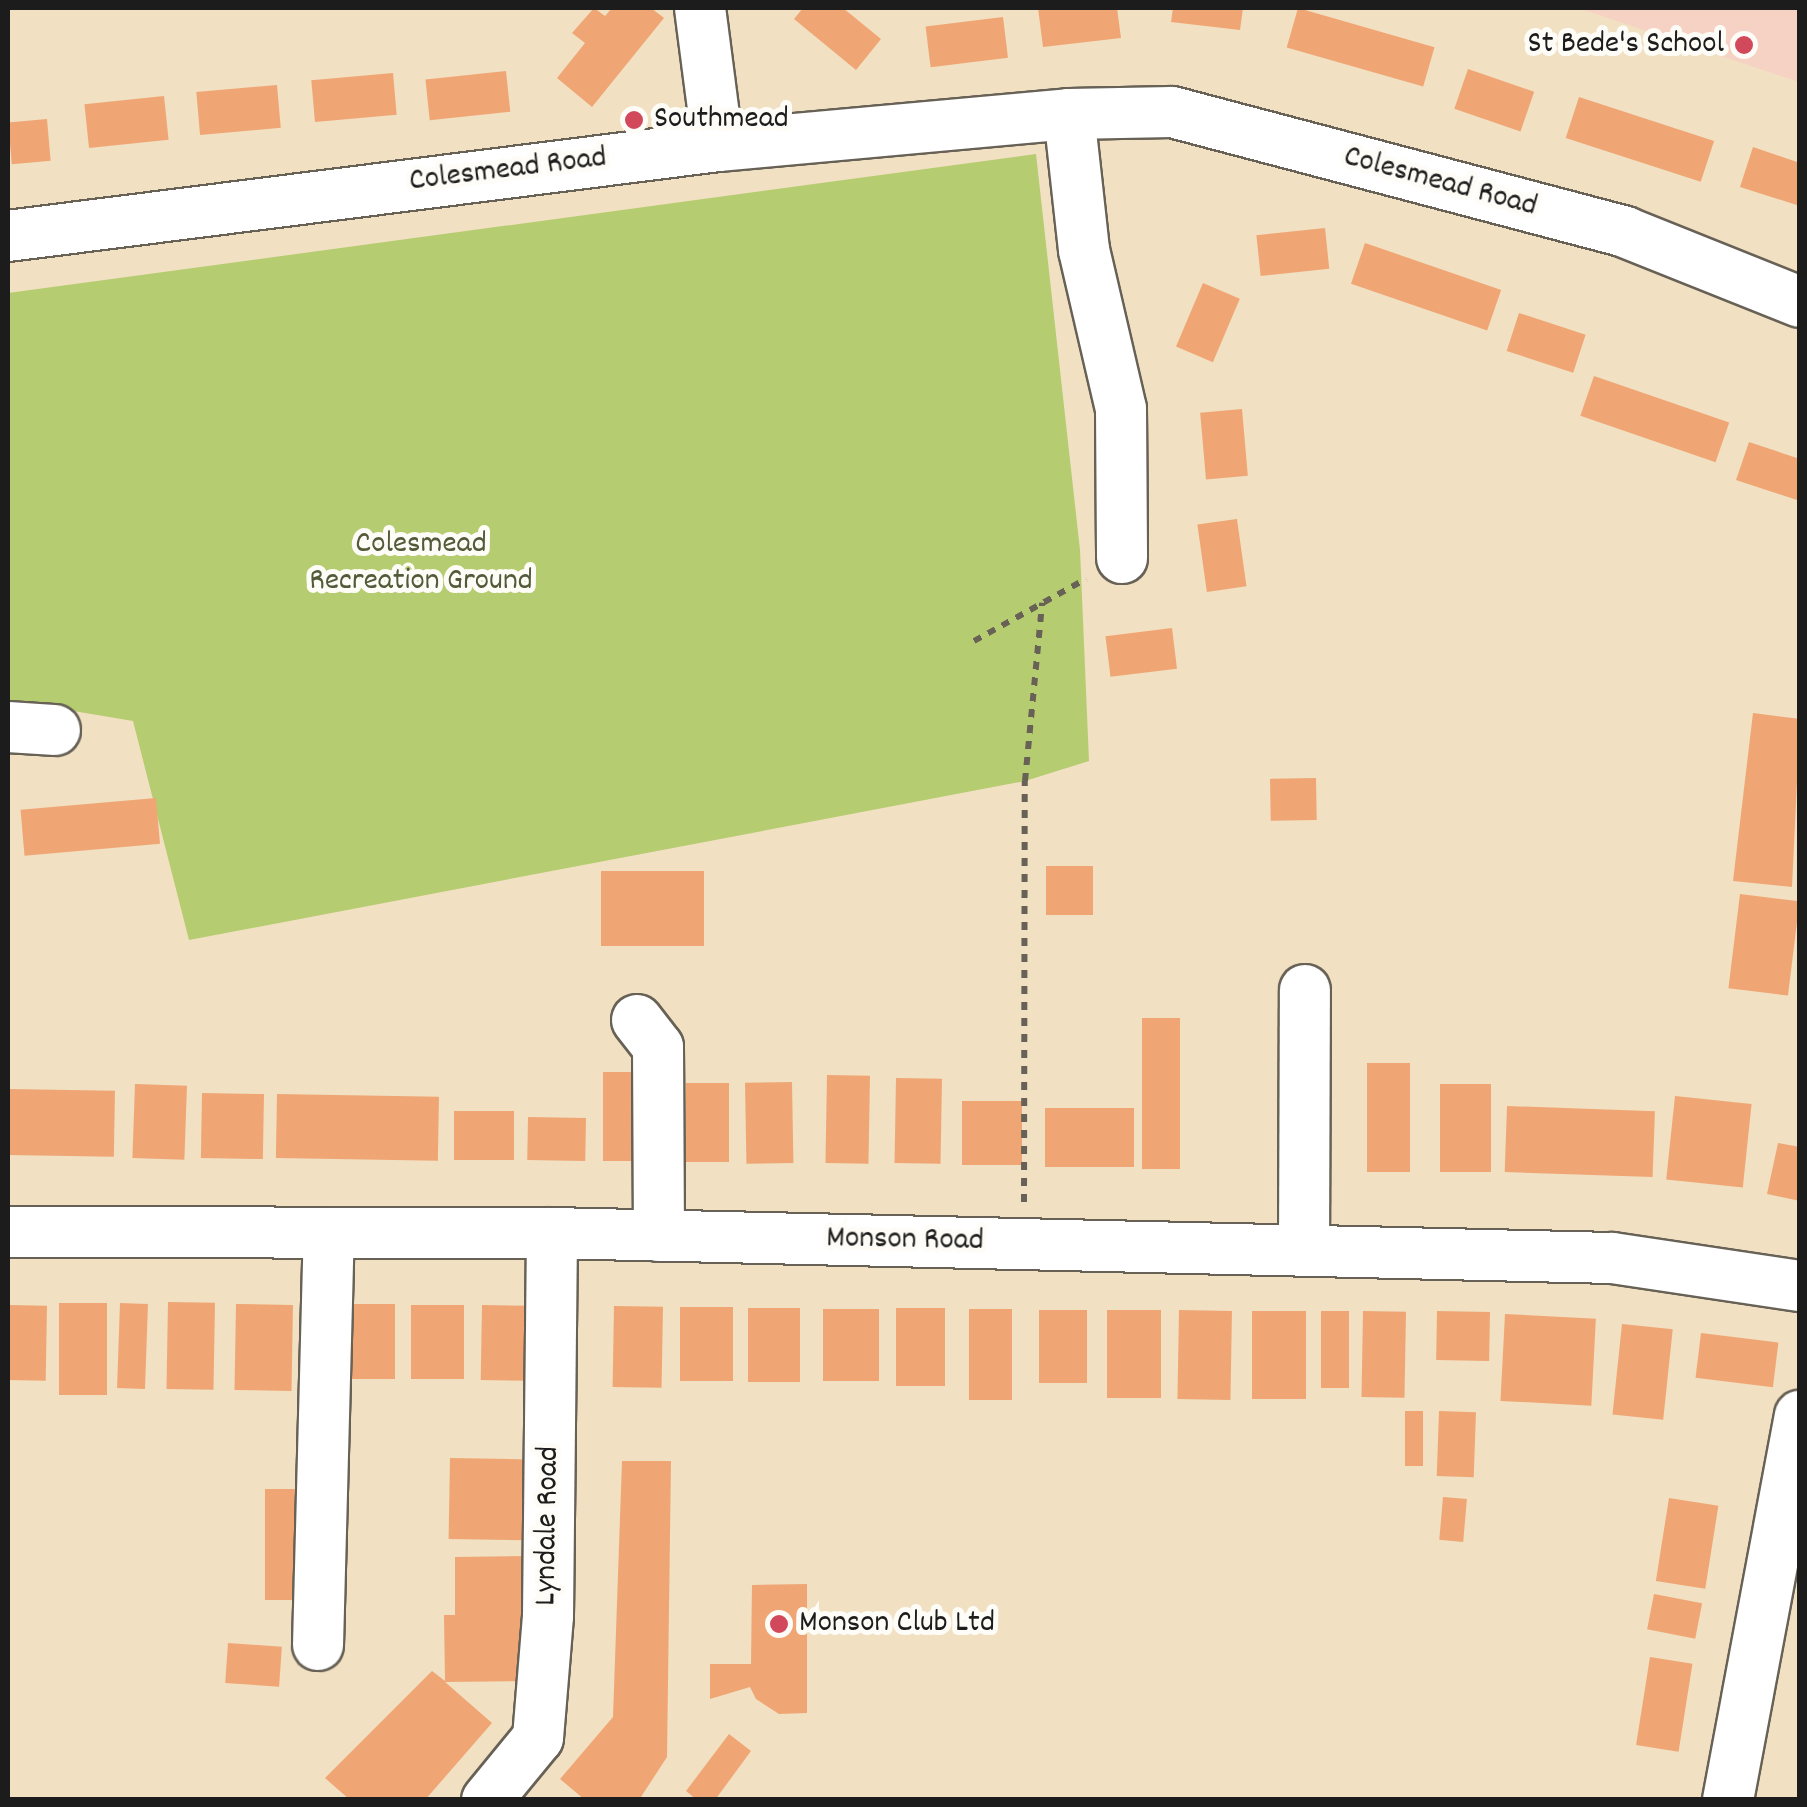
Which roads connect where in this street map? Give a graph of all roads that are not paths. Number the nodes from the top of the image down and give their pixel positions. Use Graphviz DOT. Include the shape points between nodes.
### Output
graph roads {
  1 [pos="700,8"];
  2 [pos="1069,114"];
  3 [pos="718,146"];
  4 [pos="8,236"];
  5 [pos="1800,302"];
  6 [pos="1122,558"];
  7 [pos="1305,990"];
  8 [pos="636,1020"];
  9 [pos="8,1232"];
  10 [pos="329,1233"];
  11 [pos="552,1234"];
  12 [pos="658,1236"];
  13 [pos="1304,1251"];
  14 [pos="1800,1286"];
  15 [pos="1800,1416"];
  16 [pos="318,1644"];
  17 [pos="487,1800"];
  18 [pos="1728,1800"];
  1 -- 3 [label="street"];
  2 -- 3 [label="street, Colesmead Road"];
  2 -- 5 [label="street, Colesmead Road" via="1172,112 1625,232"];
  2 -- 6 [label="street" via="1084,250 1120,409"];
  3 -- 4 [label="street, Colesmead Road"];
  7 -- 13 [label="street"];
  8 -- 12 [label="street" via="658,1047"];
  9 -- 10 [label="street, Monson Road"];
  10 -- 11 [label="street, Monson Road"];
  10 -- 16 [label="street"];
  11 -- 12 [label="street, Monson Road"];
  11 -- 17 [label="street, Lyndale Road" via="548,1616 538,1738"];
  12 -- 13 [label="street, Monson Road"];
  13 -- 14 [label="street, Monson Road" via="1612,1258"];
  15 -- 18 [label="street"];
}
